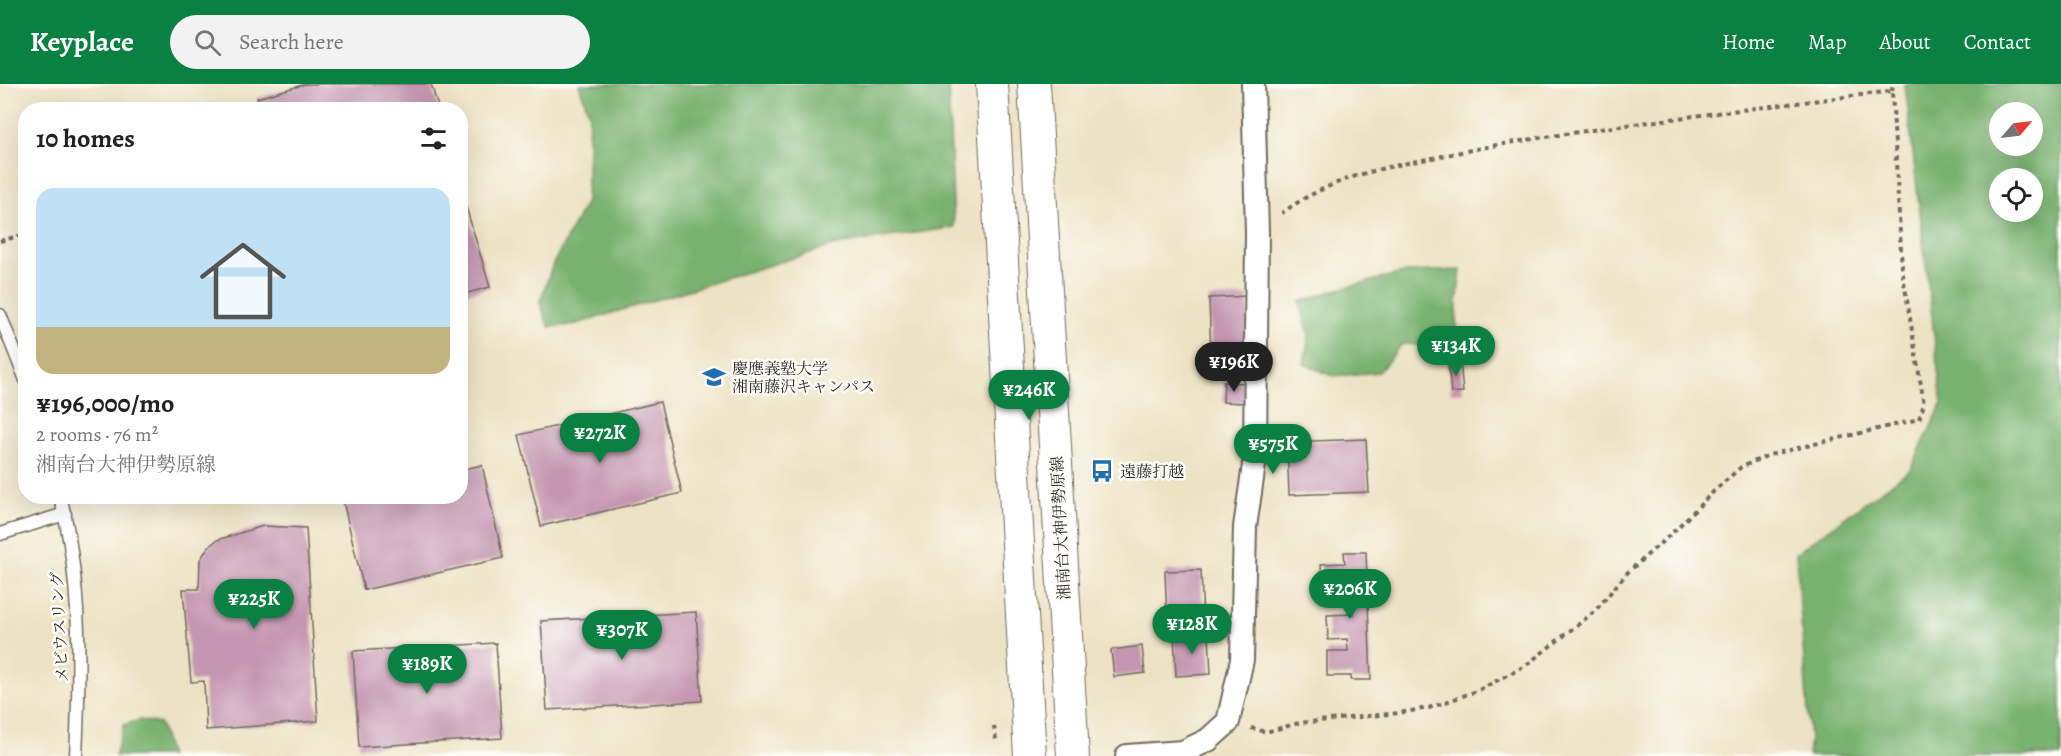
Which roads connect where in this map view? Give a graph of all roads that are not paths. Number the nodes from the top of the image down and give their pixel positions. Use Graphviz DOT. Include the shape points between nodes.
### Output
graph roads {
  1 [pos="993,84"];
  2 [pos="1034,84"];
  3 [pos="1253,84"];
  4 [pos="0,315"];
  5 [pos="18,360"];
  6 [pos="62,504"];
  7 [pos="65,514"];
  8 [pos="0,534"];
  9 [pos="76,756"];
  10 [pos="1030,756"];
  11 [pos="1073,756"];
  12 [pos="1127,756"];
  1 -- 10 [label="street"];
  2 -- 11 [label="street, 湘南台大神伊勢原線"];
  3 -- 12 [label="street" via="1257,232 1255,458 1245,527 1242,660 1228,722 1208,740 1184,752"];
  4 -- 5 [label="lane"];
  6 -- 7 [label="lane, メビウスリング"];
  7 -- 8 [label="lane"];
  7 -- 9 [label="lane, メビウスリング" via="74,572 80,676"];
}
